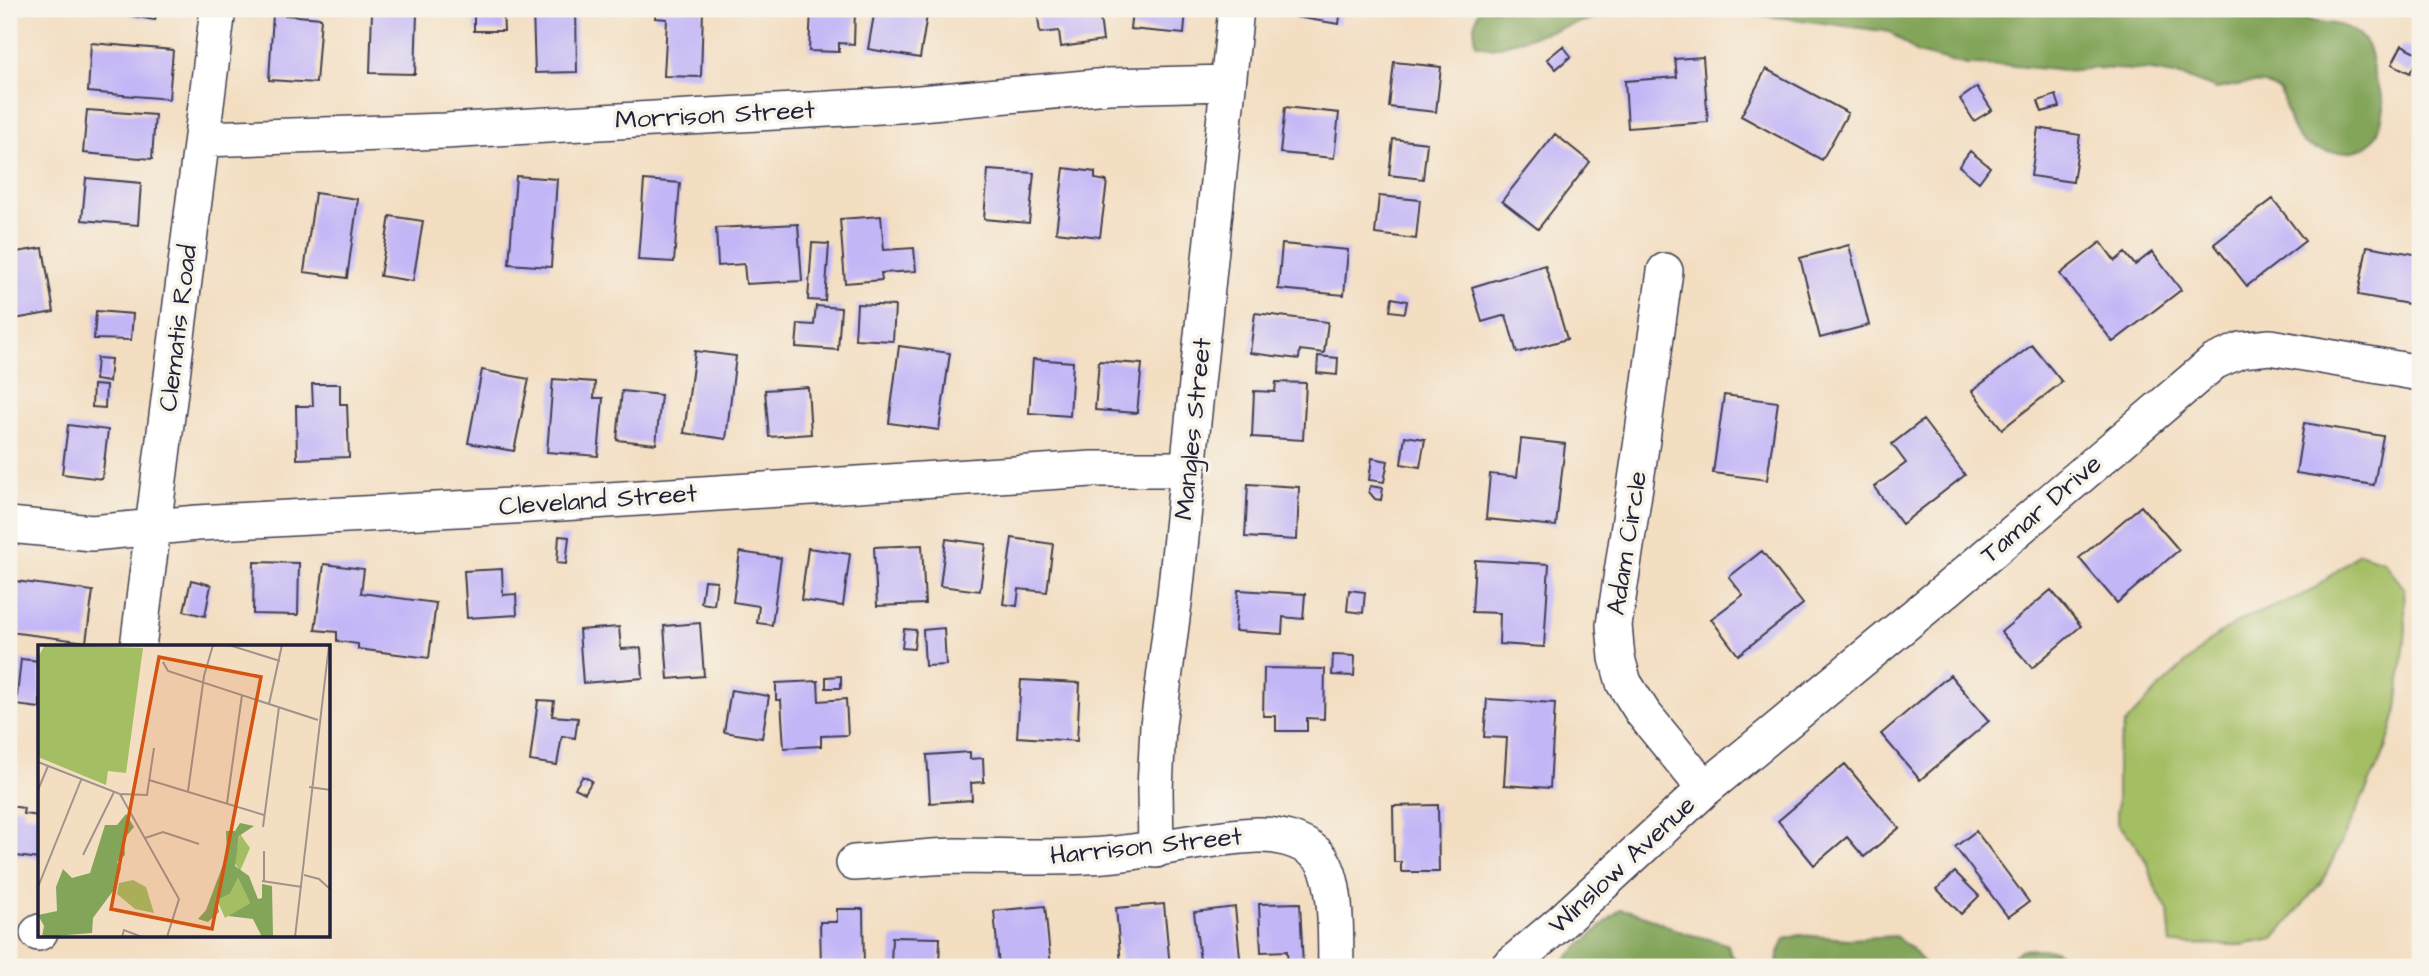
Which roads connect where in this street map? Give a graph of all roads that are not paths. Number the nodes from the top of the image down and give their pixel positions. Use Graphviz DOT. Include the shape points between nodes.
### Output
graph roads {
  1 [pos="218,9"];
  2 [pos="1237,9"];
  3 [pos="1228,83"];
  4 [pos="202,139"];
  5 [pos="1665,271"];
  6 [pos="2420,373"];
  7 [pos="1188,469"];
  8 [pos="9,525"];
  9 [pos="153,528"];
  10 [pos="138,645"];
  11 [pos="1704,789"];
  12 [pos="1156,850"];
  13 [pos="854,863"];
  14 [pos="1336,967"];
  15 [pos="1508,967"];
  1 -- 4 [label="street, Clematis Road"];
  2 -- 3 [label="street, Mangles Street"];
  3 -- 4 [label="street, Morrison Street" via="1108,86 898,105 445,131"];
  3 -- 7 [label="street, Mangles Street"];
  4 -- 9 [label="street, Clematis Road"];
  5 -- 11 [label="street, Adam Circle" via="1614,625 1617,658 1629,691"];
  6 -- 11 [label="street, Tamar Drive" via="2270,347 2241,350 2214,362"];
  7 -- 9 [label="street, Cleveland Street" via="1093,470"];
  7 -- 12 [label="street, Mangles Street" via="1158,725"];
  8 -- 9 [label="street, Cleveland Street" via="92,533"];
  9 -- 10 [label="street, Clematis Road"];
  11 -- 15 [label="street, Winslow Avenue"];
  12 -- 13 [label="street, Harrison Street"];
  12 -- 14 [label="street, Harrison Street" via="1259,835 1296,841 1308,848 1323,862 1331,883"];
}
